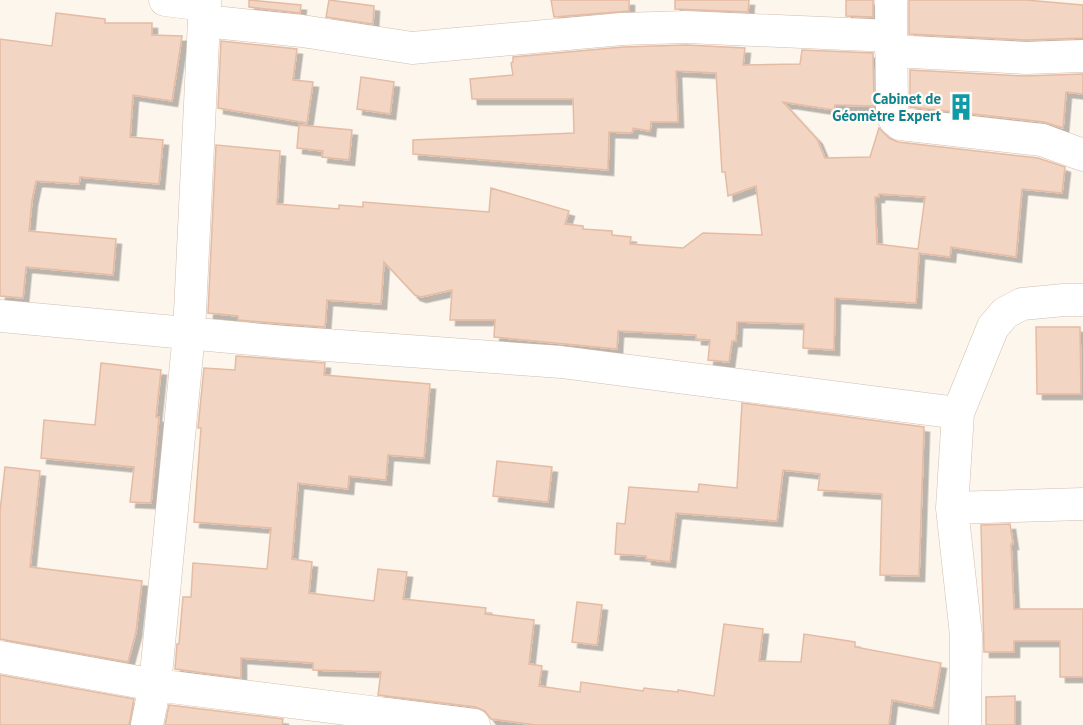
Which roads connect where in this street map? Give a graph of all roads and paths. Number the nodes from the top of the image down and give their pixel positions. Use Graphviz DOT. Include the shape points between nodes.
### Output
graph roads {
  1 [pos="165,0"];
  2 [pos="891,0"];
  3 [pos="205,9"];
  4 [pos="891,44"];
  5 [pos="1083,56"];
  6 [pos="1083,155"];
  7 [pos="1083,298"];
  8 [pos="0,316"];
  9 [pos="189,333"];
  10 [pos="958,413"];
  11 [pos="1083,504"];
  12 [pos="952,508"];
  13 [pos="0,657"];
  14 [pos="155,685"];
  15 [pos="147,725"];
  16 [pos="474,725"];
  17 [pos="965,725"];
  1 -- 3 [label="street"];
  2 -- 4 [label="street"];
  3 -- 4 [label="street" via="302,31 412,48 686,27"];
  3 -- 9 [label="street"];
  4 -- 5 [label="street" via="1026,58"];
  4 -- 6 [label="street" via="892,114 900,124 1042,140"];
  7 -- 10 [label="street" via="1022,304 1005,313 993,327"];
  8 -- 9 [label="street"];
  9 -- 10 [label="street" via="561,362"];
  9 -- 14 [label="street"];
  10 -- 12 [label="street"];
  11 -- 12 [label="street"];
  12 -- 17 [label="street" via="966,635"];
  13 -- 14 [label="street"];
  14 -- 15 [label="street"];
  14 -- 16 [label="street"];
}
